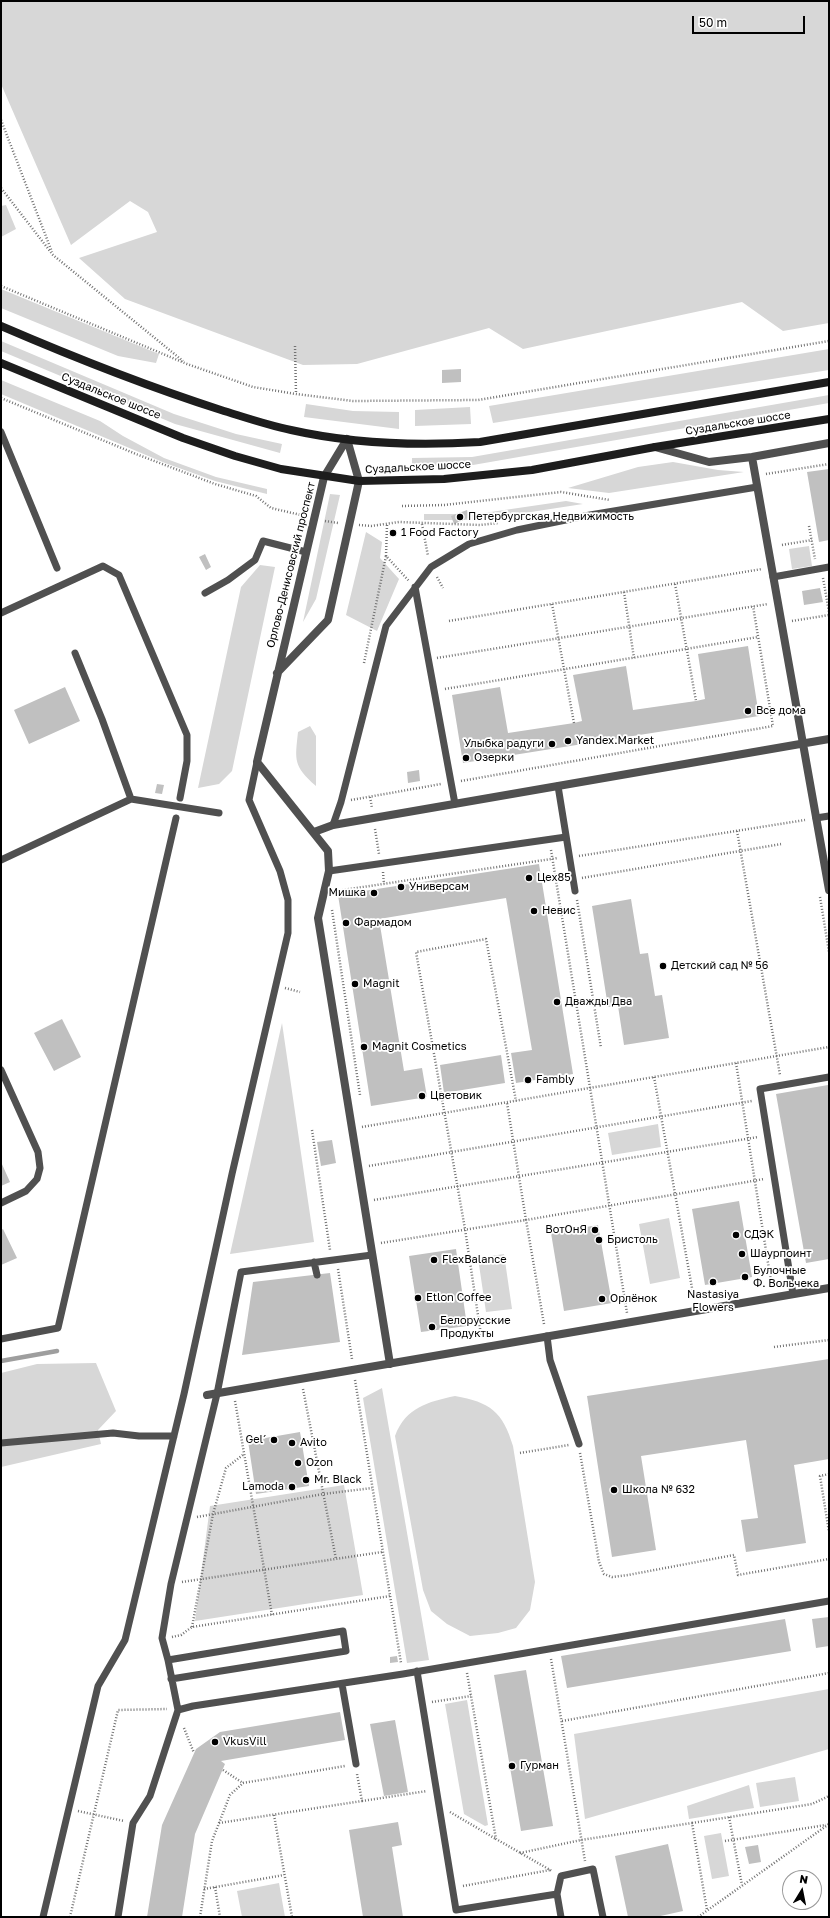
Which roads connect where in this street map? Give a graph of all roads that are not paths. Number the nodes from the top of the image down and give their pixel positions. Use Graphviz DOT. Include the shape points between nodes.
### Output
graph roads {
  1 [pos="1,326"];
  2 [pos="1,363"];
  3 [pos="829,382"];
  4 [pos="829,419"];
  5 [pos="1,432"];
  6 [pos="347,439"];
  7 [pos="829,443"];
  8 [pos="655,447"];
  9 [pos="752,457"];
  10 [pos="324,477"];
  11 [pos="358,481"];
  12 [pos="757,487"];
  13 [pos="306,552"];
  14 [pos="58,568"];
  15 [pos="829,568"];
  16 [pos="773,577"];
  17 [pos="415,587"];
  18 [pos="205,593"];
  19 [pos="1,613"];
  20 [pos="75,653"];
  21 [pos="276,674"];
  22 [pos="829,739"];
  23 [pos="803,744"];
  24 [pos="257,762"];
  25 [pos="558,786"];
  26 [pos="180,798"];
  27 [pos="131,799"];
  28 [pos="455,804"];
  29 [pos="219,813"];
  30 [pos="829,816"];
  31 [pos="176,818"];
  32 [pos="816,818"];
  33 [pos="333,825"];
  34 [pos="314,832"];
  35 [pos="566,837"];
  36 [pos="1,860"];
  37 [pos="329,871"];
  38 [pos="829,890"];
  39 [pos="575,891"];
  40 [pos="1,1070"];
  41 [pos="829,1077"];
  42 [pos="1,1203"];
  43 [pos="372,1255"];
  44 [pos="314,1262"];
  45 [pos="316,1275"];
  46 [pos="829,1288"];
  47 [pos="793,1294"];
  48 [pos="547,1336"];
  49 [pos="1,1339"];
  50 [pos="390,1364"];
  51 [pos="217,1394"];
  52 [pos="207,1395"];
  53 [pos="174,1436"];
  54 [pos="1,1443"];
  55 [pos="579,1444"];
  56 [pos="829,1601"];
  57 [pos="168,1660"];
  58 [pos="417,1671"];
  59 [pos="171,1679"];
  60 [pos="342,1684"];
  61 [pos="178,1710"];
  62 [pos="356,1764"];
  63 [pos="557,1894"];
  64 [pos="43,1917"];
  65 [pos="118,1917"];
  66 [pos="561,1917"];
  67 [pos="603,1917"];
  1 -- 6 [label="main road, Суздальское шоссе" via="194,401 290,430"];
  2 -- 10 [label="main road, Суздальское шоссе" via="206,446 281,468"];
  3 -- 6 [label="main road, Суздальское шоссе" via="480,442 402,444"];
  4 -- 8 [label="main road, Суздальское шоссе"];
  5 -- 14 [label="lane"];
  6 -- 10 [label="street, Орлово-Денисовский проспект"];
  6 -- 11 [label="street"];
  7 -- 9 [label="street"];
  8 -- 9 [label="street" via="709,462"];
  8 -- 11 [label="main road, Суздальское шоссе" via="532,470 444,478"];
  9 -- 12 [label="street"];
  10 -- 11 [label="main road, Суздальское шоссе"];
  10 -- 13 [label="street, Орлово-Денисовский проспект"];
  11 -- 21 [label="street" via="328,620"];
  12 -- 16 [label="street"];
  12 -- 17 [label="lane" via="590,515 517,530 469,544 431,567"];
  13 -- 18 [label="lane" via="263,541 255,560"];
  13 -- 21 [label="street, Орлово-Денисовский проспект"];
  15 -- 16 [label="lane"];
  16 -- 23 [label="street"];
  17 -- 28 [label="lane"];
  17 -- 33 [label="lane" via="386,626"];
  19 -- 26 [label="lane" via="103,566 119,575 187,734 187,761"];
  20 -- 27 [label="lane"];
  21 -- 24 [label="street, Орлово-Денисовский проспект"];
  22 -- 23 [label="street"];
  23 -- 25 [label="street"];
  23 -- 32 [label="street"];
  24 -- 34 [label="street"];
  24 -- 53 [label="lane" via="249,800 280,871 288,900 288,932"];
  25 -- 28 [label="street"];
  25 -- 35 [label="lane"];
  27 -- 29 [label="lane"];
  27 -- 36 [label="lane"];
  28 -- 33 [label="street"];
  30 -- 32 [label="lane"];
  31 -- 49 [label="lane" via="58,1328"];
  32 -- 38 [label="street"];
  33 -- 34 [label="street"];
  34 -- 37 [label="street" via="328,851"];
  35 -- 37 [label="lane"];
  35 -- 39 [label="lane"];
  37 -- 43 [label="street" via="318,918"];
  40 -- 42 [label="lane" via="38,1152 40,1168 37,1179 26,1191"];
  41 -- 47 [label="lane" via="760,1089"];
  43 -- 44 [label="lane"];
  43 -- 50 [label="street"];
  44 -- 45 [label="lane"];
  44 -- 51 [label="lane" via="241,1272"];
  46 -- 47 [label="street"];
  47 -- 48 [label="street"];
  48 -- 50 [label="street"];
  48 -- 55 [label="lane" via="550,1360"];
  50 -- 51 [label="street"];
  51 -- 52 [label="street"];
  51 -- 57 [label="lane" via="171,1584 162,1638"];
  53 -- 54 [label="lane" via="113,1433"];
  53 -- 64 [label="lane" via="125,1640 98,1686"];
  56 -- 58 [label="lane"];
  57 -- 59 [label="lane"];
  57 -- 59 [label="lane" via="344,1631 346,1651"];
  58 -- 60 [label="lane"];
  58 -- 63 [label="lane" via="456,1910"];
  59 -- 61 [label="lane"];
  60 -- 61 [label="lane"];
  60 -- 62 [label="lane"];
  61 -- 65 [label="lane" via="150,1796 133,1823"];
  63 -- 66 [label="lane"];
  63 -- 67 [label="lane" via="561,1876 592,1869"];
}
